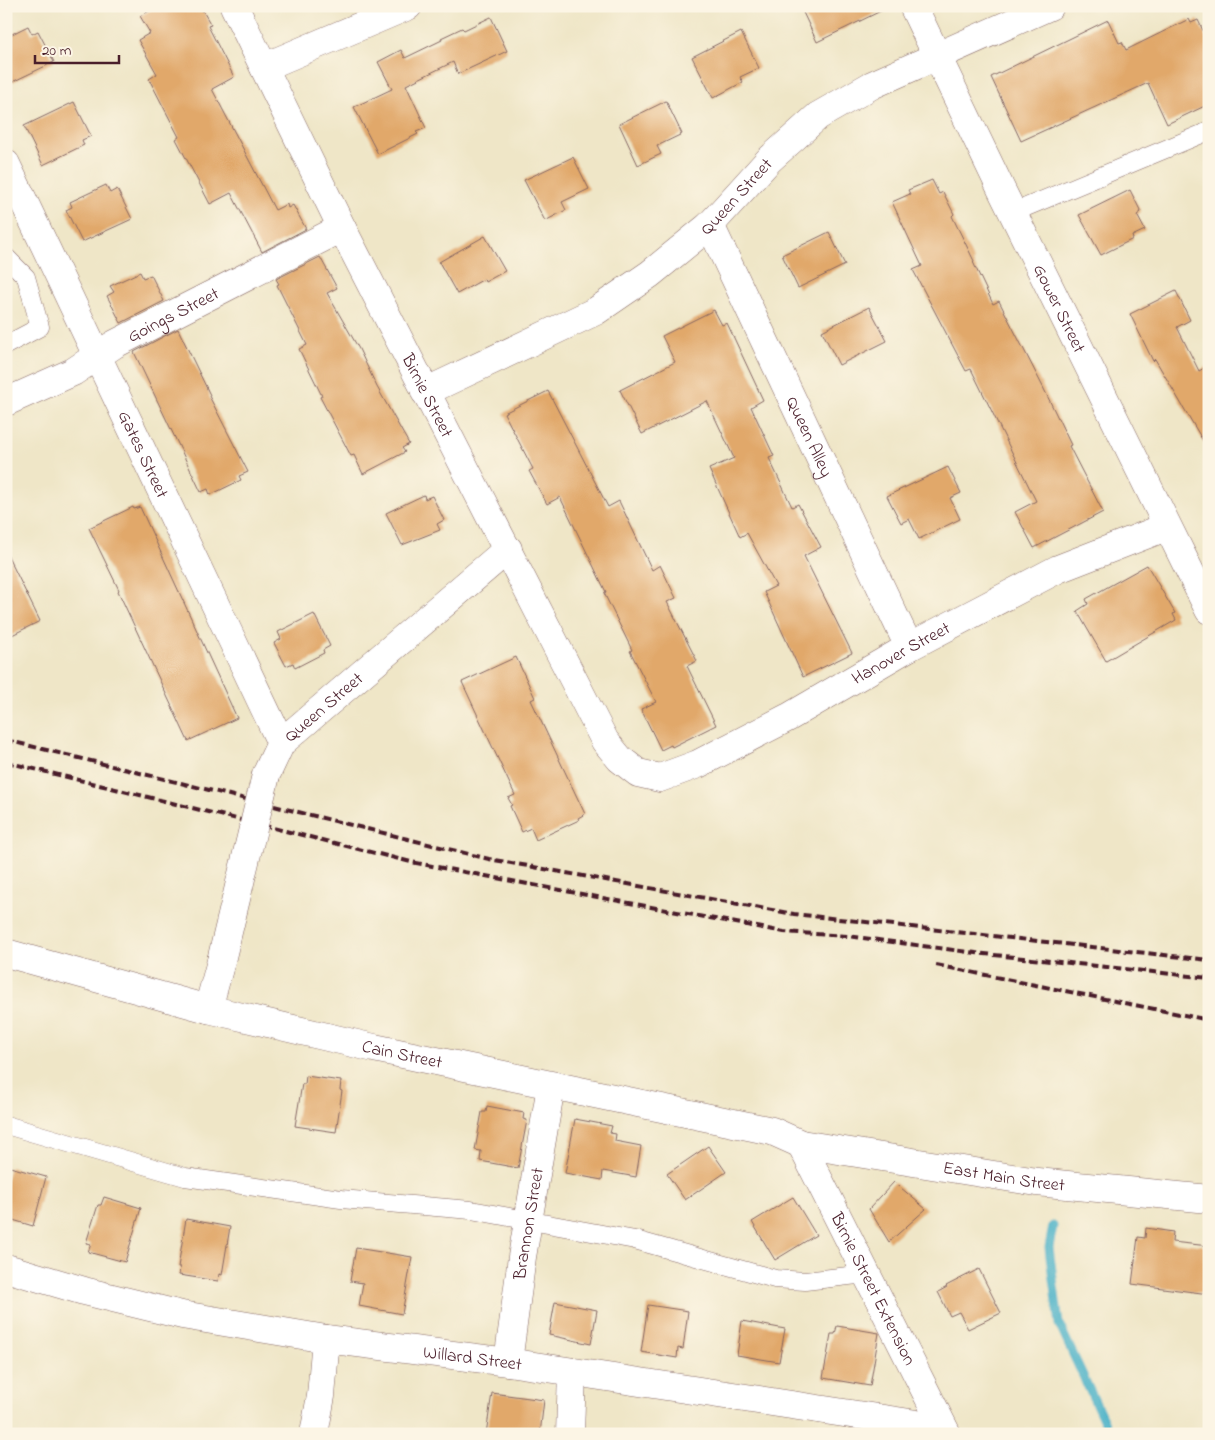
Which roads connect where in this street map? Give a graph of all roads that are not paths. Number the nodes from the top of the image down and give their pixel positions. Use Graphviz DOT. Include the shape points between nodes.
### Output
graph roads {
  1 [pos="234,6"];
  2 [pos="408,6"];
  3 [pos="913,6"];
  4 [pos="1050,6"];
  5 [pos="937,56"];
  6 [pos="264,67"];
  7 [pos="1209,131"];
  8 [pos="6,164"];
  9 [pos="1012,213"];
  10 [pos="710,225"];
  11 [pos="342,228"];
  12 [pos="6,256"];
  13 [pos="6,345"];
  14 [pos="98,355"];
  15 [pos="425,392"];
  16 [pos="6,402"];
  17 [pos="1166,527"];
  18 [pos="508,549"];
  19 [pos="1209,610"];
  20 [pos="909,647"];
  21 [pos="281,743"];
  22 [pos="638,774"];
  23 [pos="6,953"];
  24 [pos="208,1009"];
  25 [pos="551,1086"];
  26 [pos="6,1125"];
  27 [pos="801,1144"];
  28 [pos="1209,1199"];
  29 [pos="528,1220"];
  30 [pos="6,1268"];
  31 [pos="866,1274"];
  32 [pos="326,1339"];
  33 [pos="508,1362"];
  34 [pos="572,1372"];
  35 [pos="945,1431"];
  36 [pos="314,1434"];
  37 [pos="570,1434"];
  1 -- 6 [label="street, Birnie Street"];
  2 -- 6 [label="street"];
  3 -- 5 [label="street, Gower Street"];
  4 -- 5 [label="street, Queen Street"];
  5 -- 9 [label="street, Gower Street"];
  5 -- 10 [label="street, Queen Street" via="872,85 818,116 768,160"];
  6 -- 11 [label="street, Birnie Street"];
  7 -- 9 [label="lane"];
  8 -- 14 [label="street, Gates Street"];
  9 -- 17 [label="street, Gower Street"];
  10 -- 15 [label="street, Queen Street" via="650,274 596,311"];
  10 -- 20 [label="street, Queen Alley"];
  11 -- 14 [label="street, Goings Street"];
  11 -- 15 [label="street, Birnie Street"];
  12 -- 13 [label="lane" via="26,277 40,327"];
  14 -- 16 [label="street, Goings Street" via="73,372"];
  14 -- 21 [label="street, Gates Street"];
  15 -- 18 [label="street, Birnie Street"];
  17 -- 19 [label="street, Gower Street"];
  17 -- 20 [label="street, Hanover Street" via="1058,569"];
  18 -- 21 [label="street, Queen Street"];
  18 -- 22 [label="street, Birnie Street" via="605,741"];
  20 -- 22 [label="street, Hanover Street" via="789,717 698,764 660,778"];
  21 -- 24 [label="street, Queen Street, bridge" via="266,775"];
  23 -- 24 [label="street, Cain Street"];
  24 -- 25 [label="street, Cain Street"];
  25 -- 27 [label="street, Cain Street" via="772,1131"];
  25 -- 29 [label="street, Brannon Street"];
  26 -- 29 [label="lane" via="185,1177 341,1199 471,1210"];
  27 -- 28 [label="street, East Main Street" via="1037,1182"];
  27 -- 31 [label="street, Birnie Street Extension"];
  29 -- 31 [label="lane" via="635,1240 775,1278 805,1281"];
  29 -- 33 [label="street, Brannon Street"];
  30 -- 32 [label="street, Willard Street" via="182,1315"];
  31 -- 35 [label="street, Birnie Street Extension"];
  32 -- 33 [label="street, Willard Street"];
  32 -- 36 [label="street"];
  33 -- 34 [label="street, Willard Street"];
  34 -- 35 [label="street, Willard Street"];
  34 -- 37 [label="street"];
}
